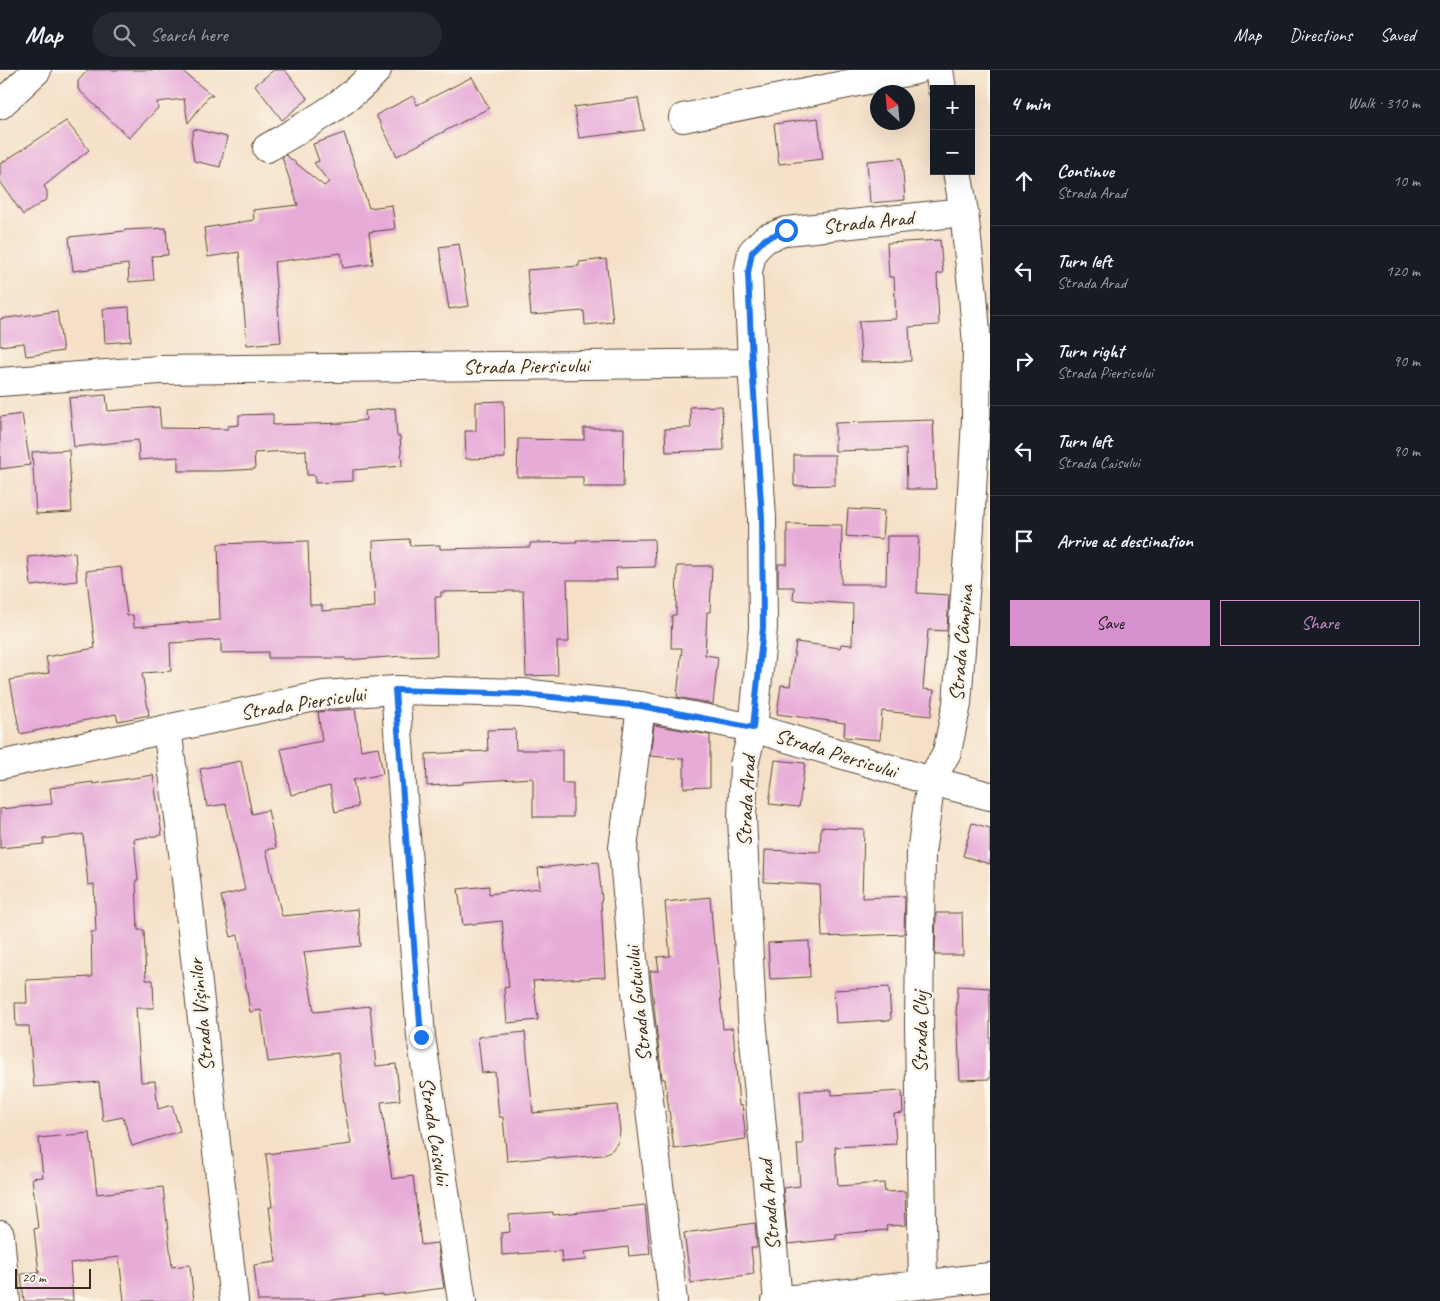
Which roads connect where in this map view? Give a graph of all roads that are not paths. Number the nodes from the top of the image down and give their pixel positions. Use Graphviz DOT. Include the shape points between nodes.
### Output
graph roads {
  1 [pos="37,70"];
  2 [pos="377,70"];
  3 [pos="916,70"];
  4 [pos="939,70"];
  5 [pos="941,85"];
  6 [pos="0,105"];
  7 [pos="683,118"];
  8 [pos="267,148"];
  9 [pos="958,175"];
  10 [pos="964,212"];
  11 [pos="980,254"];
  12 [pos="752,363"];
  13 [pos="0,382"];
  14 [pos="395,690"];
  15 [pos="641,706"];
  16 [pos="753,728"];
  17 [pos="167,729"];
  18 [pos="0,764"];
  19 [pos="931,781"];
  20 [pos="990,796"];
  21 [pos="0,1235"];
  22 [pos="990,1277"];
  23 [pos="923,1284"];
  24 [pos="6,1301"];
  25 [pos="234,1301"];
  26 [pos="462,1301"];
  27 [pos="672,1301"];
  28 [pos="777,1301"];
  1 -- 6 [label="street"];
  2 -- 8 [label="street" via="318,118"];
  3 -- 7 [label="street"];
  4 -- 5 [label="street"];
  9 -- 10 [label="street, Strada Câmpina"];
  10 -- 11 [label="street, Strada Câmpina"];
  10 -- 12 [label="street, Strada Arad" via="786,230 765,239 752,252 748,273"];
  11 -- 19 [label="street, Strada Câmpina" via="976,419 957,704 947,752"];
  12 -- 13 [label="street, Strada Piersicului" via="159,370"];
  12 -- 16 [label="street, Strada Arad" via="762,518 763,628"];
  14 -- 15 [label="street, Strada Piersicului" via="522,694"];
  14 -- 17 [label="street, Strada Piersicului" via="324,695"];
  14 -- 26 [label="street, Strada Caisului" via="421,1037"];
  15 -- 16 [label="street, Strada Piersicului"];
  15 -- 27 [label="street, Strada Gutuiului" via="622,848"];
  16 -- 19 [label="street, Strada Piersicului"];
  16 -- 28 [label="street, Strada Arad" via="744,765 743,856 756,1075"];
  17 -- 18 [label="street, Strada Piersicului"];
  17 -- 25 [label="street, Strada Vișinilor"];
  19 -- 20 [label="street, Strada Piersicului"];
  19 -- 23 [label="street, Strada Cluj" via="921,853 919,1026"];
  21 -- 24 [label="street"];
  22 -- 23 [label="street"];
  23 -- 28 [label="street"];
}
